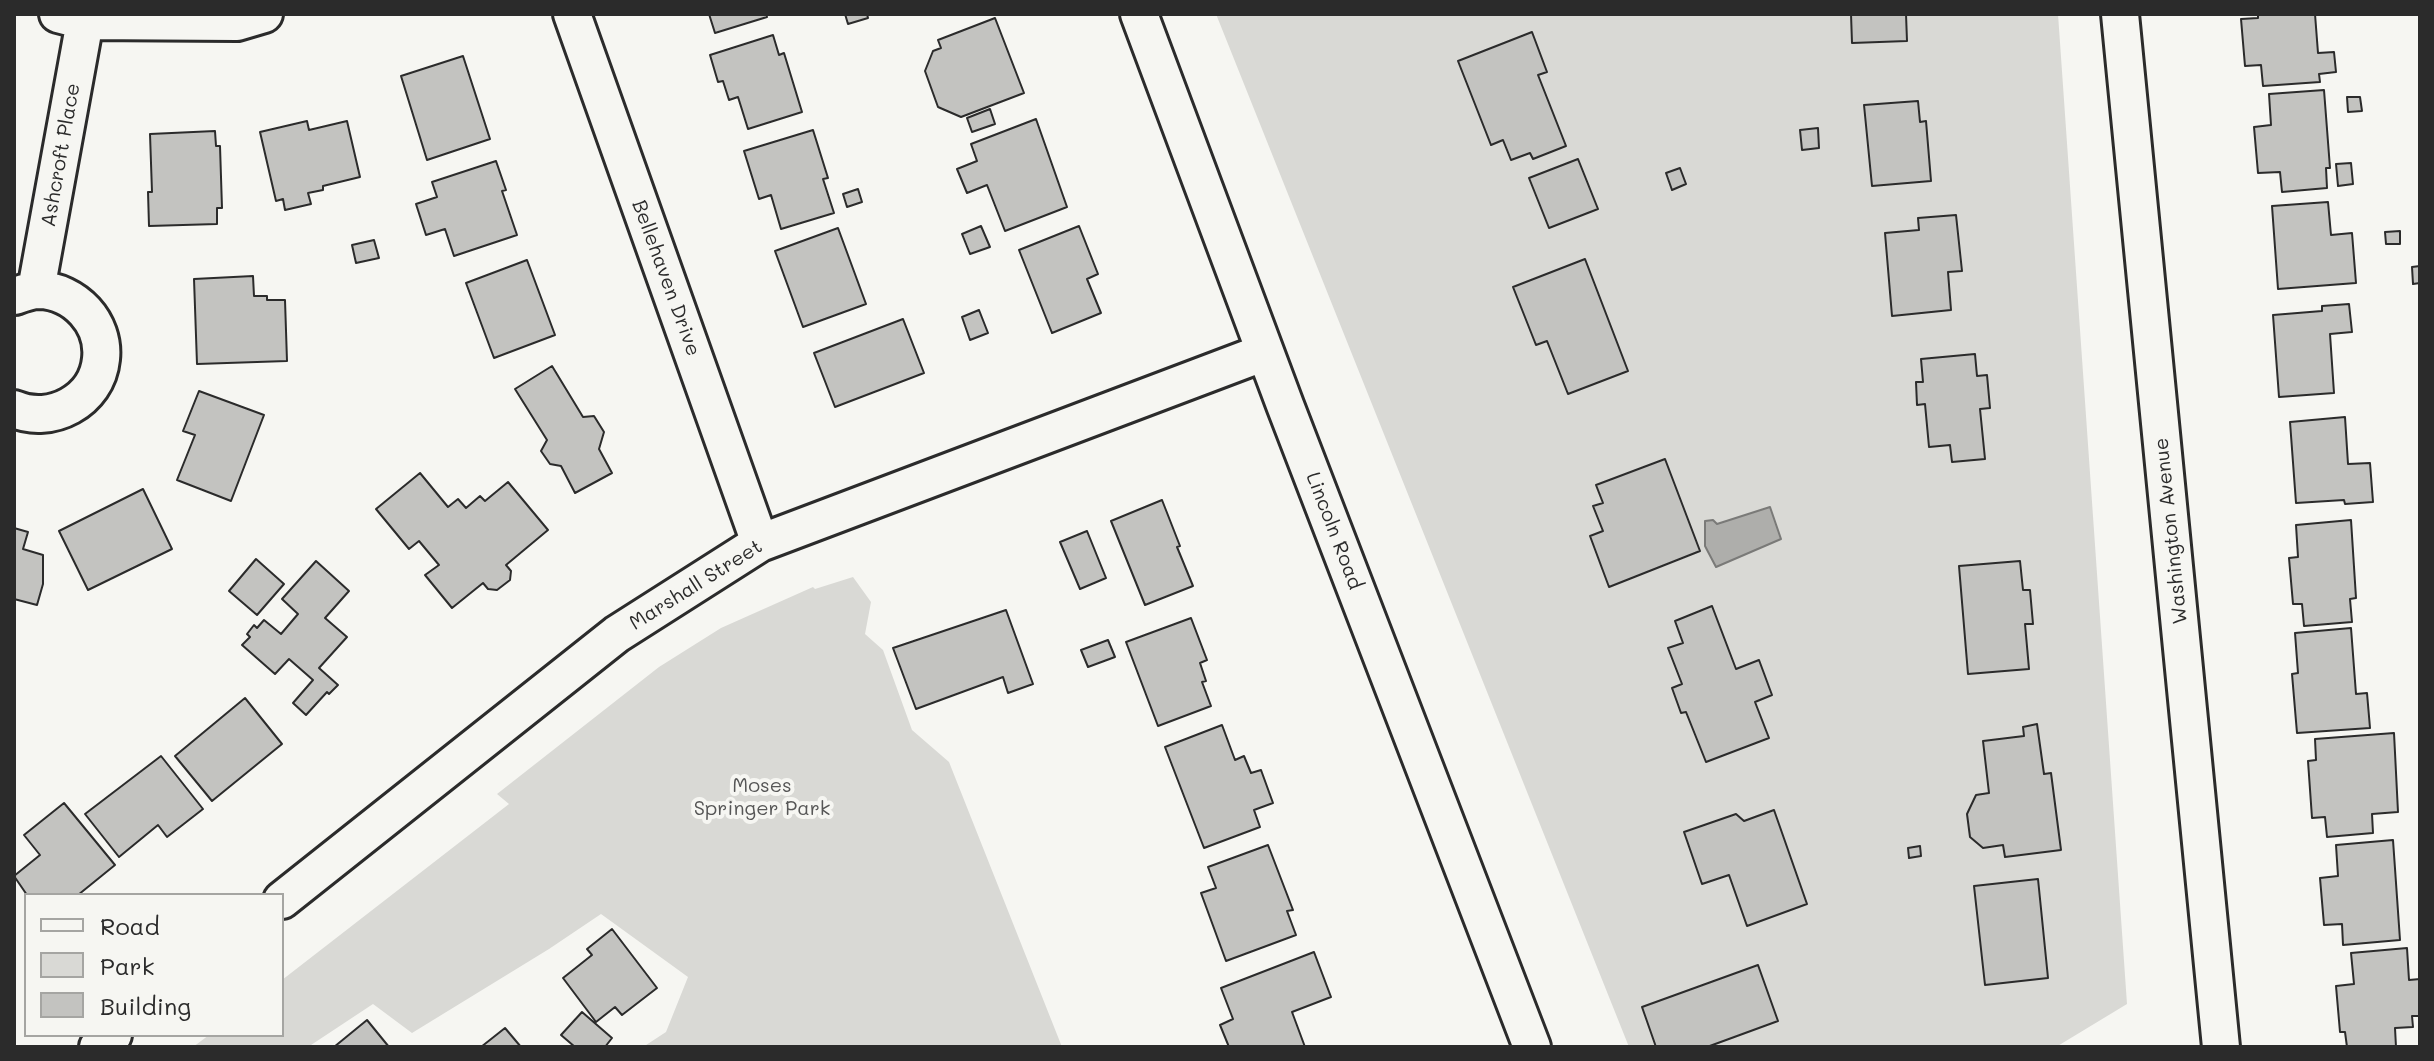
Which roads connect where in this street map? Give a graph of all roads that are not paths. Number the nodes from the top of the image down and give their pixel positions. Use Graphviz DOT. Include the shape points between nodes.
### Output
graph roads {
  1 [pos="264,14"];
  2 [pos="572,14"];
  3 [pos="1139,14"];
  4 [pos="2120,14"];
  5 [pos="72,18"];
  6 [pos="25,293"];
  7 [pos="1265,352"];
  8 [pos="14,409"];
  9 [pos="760,543"];
  10 [pos="284,898"];
  11 [pos="1532,1047"];
  12 [pos="2221,1047"];
  1 -- 5 [label="street" via="237,22"];
  2 -- 9 [label="street, Bellehaven Drive"];
  3 -- 7 [label="street, Lincoln Road"];
  4 -- 12 [label="street, Washington Avenue"];
  5 -- 6 [label="street, Ashcroft Place"];
  6 -- 8 [label="street, Ashcroft Place" via="58,292 77,303 99,336 101,359 95,380 62,410 47,415"];
  7 -- 9 [label="street, Marshall Street"];
  7 -- 11 [label="street, Lincoln Road"];
  9 -- 10 [label="street, Marshall Street" via="617,634"];
}
